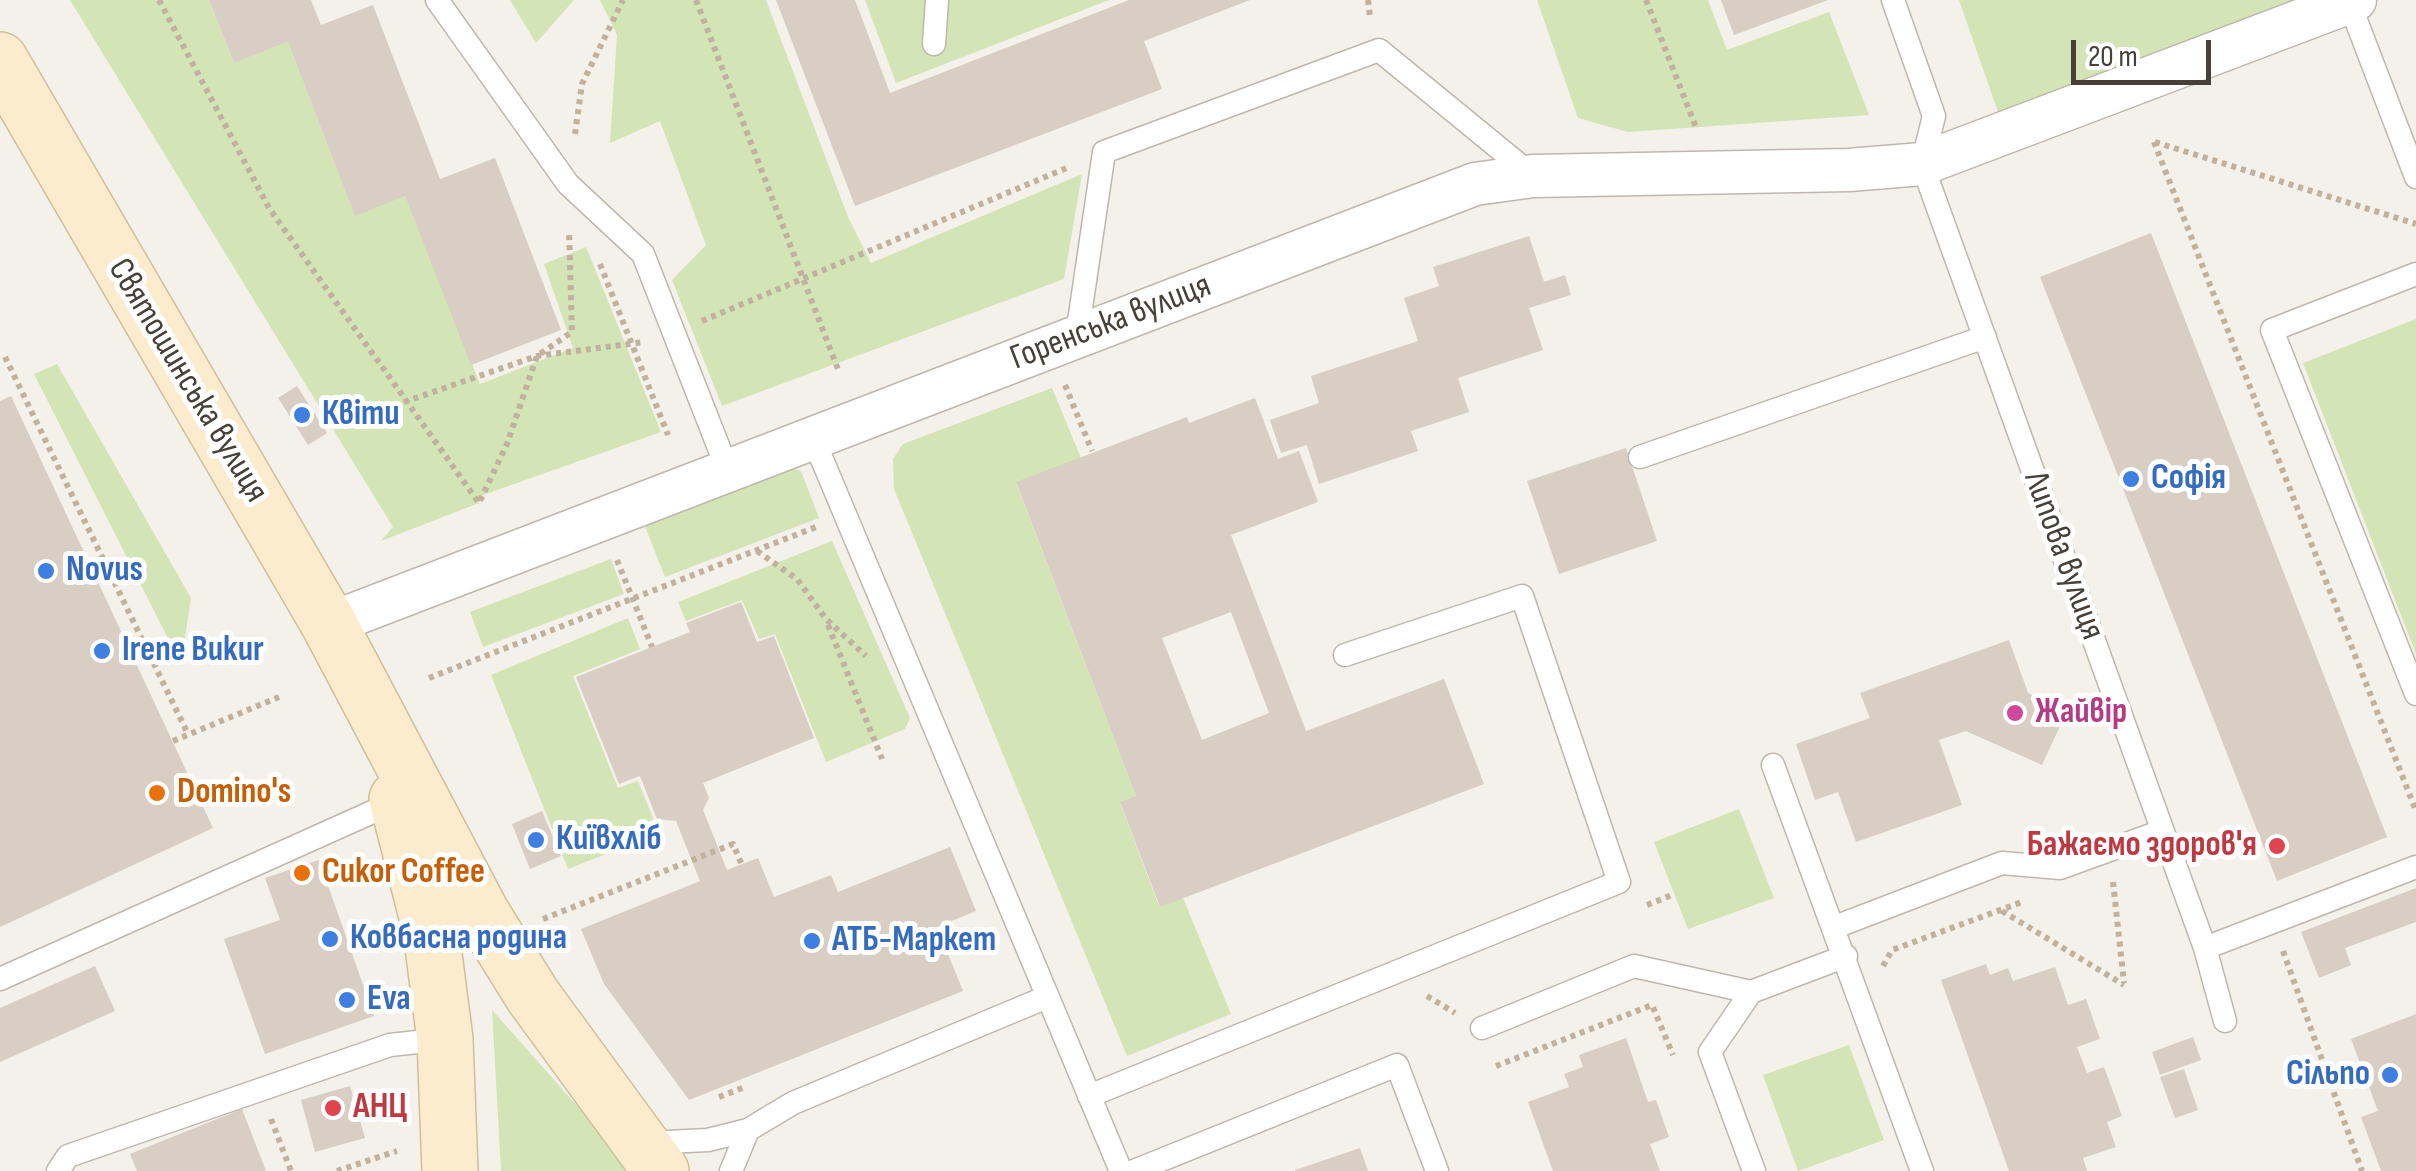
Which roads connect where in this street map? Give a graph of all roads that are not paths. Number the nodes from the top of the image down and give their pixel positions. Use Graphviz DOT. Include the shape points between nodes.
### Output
graph roads {
  1 [pos="437,0"];
  2 [pos="937,0"];
  3 [pos="1893,0"];
  4 [pos="2352,1"];
  5 [pos="934,44"];
  6 [pos="0,60"];
  7 [pos="1922,164"];
  8 [pos="1533,176"];
  9 [pos="2416,177"];
  10 [pos="2416,274"];
  11 [pos="1985,337"];
  12 [pos="1068,352"];
  13 [pos="813,438"];
  14 [pos="1640,458"];
  15 [pos="728,471"];
  16 [pos="329,624"];
  17 [pos="1345,655"];
  18 [pos="2416,694"];
  19 [pos="371,704"];
  20 [pos="1773,764"];
  21 [pos="397,801"];
  22 [pos="2165,838"];
  23 [pos="2416,867"];
  24 [pos="1836,927"];
  25 [pos="2205,948"];
  26 [pos="1846,956"];
  27 [pos="0,979"];
  28 [pos="1750,992"];
  29 [pos="1047,997"];
  30 [pos="2225,1021"];
  31 [pos="1482,1028"];
  32 [pos="445,1038"];
  33 [pos="1088,1096"];
  34 [pos="748,1130"];
  35 [pos="649,1157"];
  36 [pos="1173,1164"];
  37 [pos="58,1171"];
  38 [pos="450,1171"];
  39 [pos="731,1171"];
  40 [pos="1121,1171"];
  41 [pos="1134,1171"];
  42 [pos="1437,1171"];
  43 [pos="1754,1171"];
  44 [pos="1922,1171"];
  1 -- 15 [label="lane" via="568,184 643,254"];
  2 -- 5 [label="lane"];
  3 -- 7 [label="lane" via="1934,116"];
  4 -- 7 [label="street, Горенська вулиця"];
  4 -- 9 [label="lane"];
  6 -- 16 [label="main road, Святошинська вулиця"];
  7 -- 8 [label="street, Горенська вулиця"];
  7 -- 11 [label="lane, Липова вулиця"];
  8 -- 12 [label="street, Горенська вулиця" via="1475,184"];
  8 -- 12 [label="lane" via="1379,50 1104,152"];
  10 -- 18 [label="lane" via="2272,330"];
  11 -- 14 [label="lane"];
  11 -- 22 [label="lane, Липова вулиця"];
  12 -- 13 [label="street, Горенська вулиця"];
  13 -- 15 [label="street, Горенська вулиця"];
  13 -- 29 [label="lane"];
  15 -- 16 [label="street, Горенська вулиця"];
  16 -- 19 [label="main road, Святошинська вулиця"];
  17 -- 33 [label="lane" via="1522,596 1619,882"];
  19 -- 21 [label="main road, Святошинська вулиця"];
  19 -- 35 [label="main road, Святошинська вулиця" via="482,914"];
  20 -- 24 [label="lane"];
  21 -- 27 [label="lane"];
  21 -- 32 [label="main road, Святошинська вулиця" via="431,932"];
  22 -- 24 [label="lane" via="2060,868 2002,863"];
  22 -- 25 [label="lane, Липова вулиця"];
  23 -- 25 [label="lane"];
  24 -- 26 [label="lane"];
  25 -- 30 [label="lane, Липова вулиця"];
  26 -- 28 [label="lane"];
  26 -- 44 [label="lane"];
  28 -- 31 [label="lane" via="1634,966"];
  28 -- 43 [label="lane" via="1710,1052"];
  29 -- 33 [label="lane"];
  29 -- 34 [label="lane" via="793,1103"];
  32 -- 37 [label="lane" via="390,1045 68,1156"];
  32 -- 38 [label="main road, Святошинська вулиця"];
  33 -- 40 [label="lane"];
  34 -- 35 [label="lane"];
  34 -- 39 [label="lane"];
  36 -- 41 [label="lane"];
  36 -- 42 [label="lane" via="1396,1065"];
}
